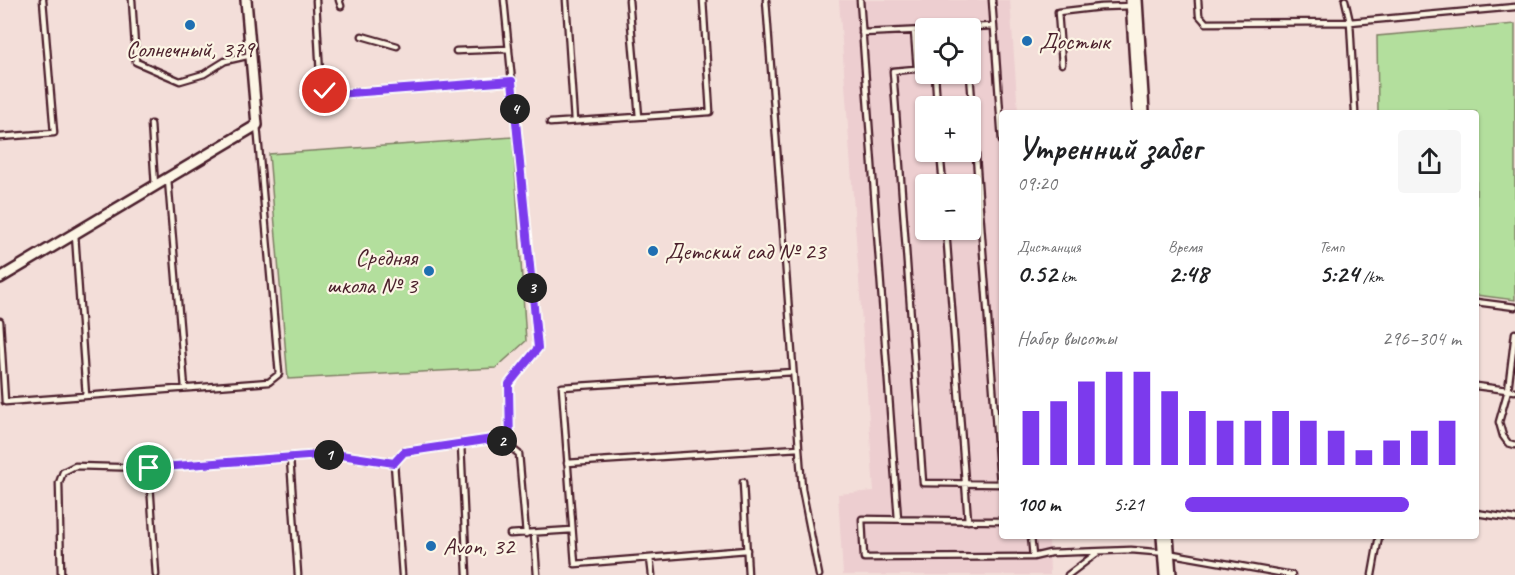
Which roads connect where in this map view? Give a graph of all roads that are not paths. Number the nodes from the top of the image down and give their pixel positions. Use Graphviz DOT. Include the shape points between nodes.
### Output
graph roads {
  1 [pos="43,0"];
  2 [pos="132,0"];
  3 [pos="246,0"];
  4 [pos="316,0"];
  5 [pos="504,0"];
  6 [pos="566,0"];
  7 [pos="629,0"];
  8 [pos="703,0"];
  9 [pos="766,0"];
  10 [pos="860,0"];
  11 [pos="992,0"];
  12 [pos="1198,0"];
  13 [pos="1345,0"];
  14 [pos="1134,3"];
  15 [pos="1515,7"];
  16 [pos="1350,22"];
  17 [pos="993,26"];
  18 [pos="981,27"];
  19 [pos="914,31"];
  20 [pos="862,33"];
  21 [pos="362,36"];
  22 [pos="915,44"];
  23 [pos="397,46"];
  24 [pos="508,49"];
  25 [pos="456,51"];
  26 [pos="251,55"];
  27 [pos="1062,64"];
  28 [pos="915,69"];
  29 [pos="512,81"];
  30 [pos="971,84"];
  31 [pos="1000,110"];
  32 [pos="1141,110"];
  33 [pos="1355,110"];
  34 [pos="639,117"];
  35 [pos="574,121"];
  36 [pos="550,123"];
  37 [pos="151,124"];
  38 [pos="257,125"];
  39 [pos="0,137"];
  40 [pos="168,178"];
  41 [pos="154,186"];
  42 [pos="75,233"];
  43 [pos="947,240"];
  44 [pos="0,278"];
  45 [pos="1479,302"];
  46 [pos="1515,307"];
  47 [pos="0,321"];
  48 [pos="1515,333"];
  49 [pos="794,372"];
  50 [pos="2,384"];
  51 [pos="1479,386"];
  52 [pos="185,388"];
  53 [pos="1508,390"];
  54 [pos="1515,391"];
  55 [pos="86,396"];
  56 [pos="461,444"];
  57 [pos="1515,446"];
  58 [pos="510,447"];
  59 [pos="799,448"];
  60 [pos="290,458"];
  61 [pos="394,463"];
  62 [pos="567,464"];
  63 [pos="149,468"];
  64 [pos="999,470"];
  65 [pos="743,482"];
  66 [pos="965,484"];
  67 [pos="999,484"];
  68 [pos="1479,513"];
  69 [pos="898,519"];
  70 [pos="1515,519"];
  71 [pos="968,521"];
  72 [pos="999,522"];
  73 [pos="572,530"];
  74 [pos="534,533"];
  75 [pos="510,534"];
  76 [pos="526,534"];
  77 [pos="1031,539"];
  78 [pos="1166,539"];
  79 [pos="1378,539"];
  80 [pos="747,550"];
  81 [pos="1097,553"];
  82 [pos="1167,554"];
  83 [pos="1033,557"];
  84 [pos="650,558"];
  85 [pos="61,575"];
  86 [pos="156,575"];
  87 [pos="298,575"];
  88 [pos="402,575"];
  89 [pos="467,575"];
  90 [pos="537,575"];
  91 [pos="652,575"];
  92 [pos="748,575"];
  93 [pos="819,575"];
  94 [pos="1068,575"];
  95 [pos="1168,575"];
  96 [pos="1292,575"];
  97 [pos="1372,575"];
  1 -- 39 [label="lane" via="54,133"];
  2 -- 26 [label="lane" via="136,62 180,81 204,74 225,61"];
  3 -- 26 [label="street"];
  4 -- 29 [label="lane" via="320,76 325,91 337,94"];
  5 -- 24 [label="lane"];
  6 -- 35 [label="lane"];
  7 -- 34 [label="lane"];
  8 -- 34 [label="lane" via="710,112"];
  9 -- 49 [label="lane"];
  10 -- 20 [label="lane"];
  11 -- 17 [label="lane"];
  12 -- 16 [label="lane" via="1199,15 1206,23"];
  13 -- 16 [label="lane"];
  14 -- 27 [label="lane" via="1058,12"];
  14 -- 32 [label="highway"];
  15 -- 16 [label="lane"];
  16 -- 33 [label="lane"];
  17 -- 18 [label="lane"];
  17 -- 31 [label="lane"];
  19 -- 20 [label="lane"];
  19 -- 22 [label="lane"];
  20 -- 69 [label="lane"];
  21 -- 23 [label="lane"];
  24 -- 25 [label="lane"];
  24 -- 29 [label="lane"];
  26 -- 38 [label="street"];
  28 -- 66 [label="lane" via="893,71 923,483"];
  29 -- 58 [label="lane" via="538,348 509,384"];
  30 -- 64 [label="lane"];
  34 -- 35 [label="lane"];
  35 -- 36 [label="lane"];
  37 -- 41 [label="lane"];
  38 -- 40 [label="street"];
  38 -- 52 [label="lane" via="279,374 269,382"];
  40 -- 41 [label="street"];
  40 -- 52 [label="lane"];
  41 -- 42 [label="street"];
  42 -- 44 [label="street"];
  42 -- 55 [label="lane"];
  43 -- 66 [label="lane"];
  45 -- 46 [label="lane"];
  47 -- 50 [label="lane"];
  48 -- 53 [label="lane"];
  49 -- 59 [label="lane"];
  49 -- 62 [label="lane" via="562,387"];
  50 -- 55 [label="lane" via="5,402"];
  51 -- 53 [label="lane"];
  52 -- 55 [label="lane"];
  53 -- 54 [label="lane"];
  53 -- 57 [label="lane" via="1499,422 1503,436"];
  56 -- 58 [label="lane" via="499,438"];
  56 -- 61 [label="lane" via="404,452"];
  56 -- 89 [label="lane"];
  58 -- 76 [label="lane" via="519,454"];
  59 -- 62 [label="lane"];
  59 -- 93 [label="lane" via="802,489"];
  60 -- 61 [label="lane" via="334,454"];
  60 -- 63 [label="lane"];
  60 -- 87 [label="lane"];
  61 -- 88 [label="lane"];
  62 -- 73 [label="lane"];
  63 -- 85 [label="lane" via="75,466 63,472 59,483"];
  63 -- 86 [label="lane"];
  65 -- 80 [label="lane"];
  66 -- 67 [label="lane"];
  66 -- 71 [label="lane"];
  68 -- 70 [label="lane"];
  69 -- 71 [label="lane"];
  69 -- 83 [label="lane" via="862,519 864,558"];
  71 -- 72 [label="lane"];
  73 -- 74 [label="lane"];
  73 -- 84 [label="lane" via="575,564"];
  74 -- 76 [label="lane"];
  74 -- 90 [label="lane"];
  75 -- 76 [label="lane"];
  77 -- 83 [label="lane"];
  78 -- 82 [label="highway"];
  79 -- 97 [label="lane"];
  80 -- 84 [label="lane"];
  80 -- 92 [label="lane"];
  81 -- 82 [label="lane" via="1131,550"];
  81 -- 83 [label="lane"];
  81 -- 94 [label="lane"];
  82 -- 95 [label="highway"];
  82 -- 96 [label="lane"];
  84 -- 91 [label="lane"];
}
